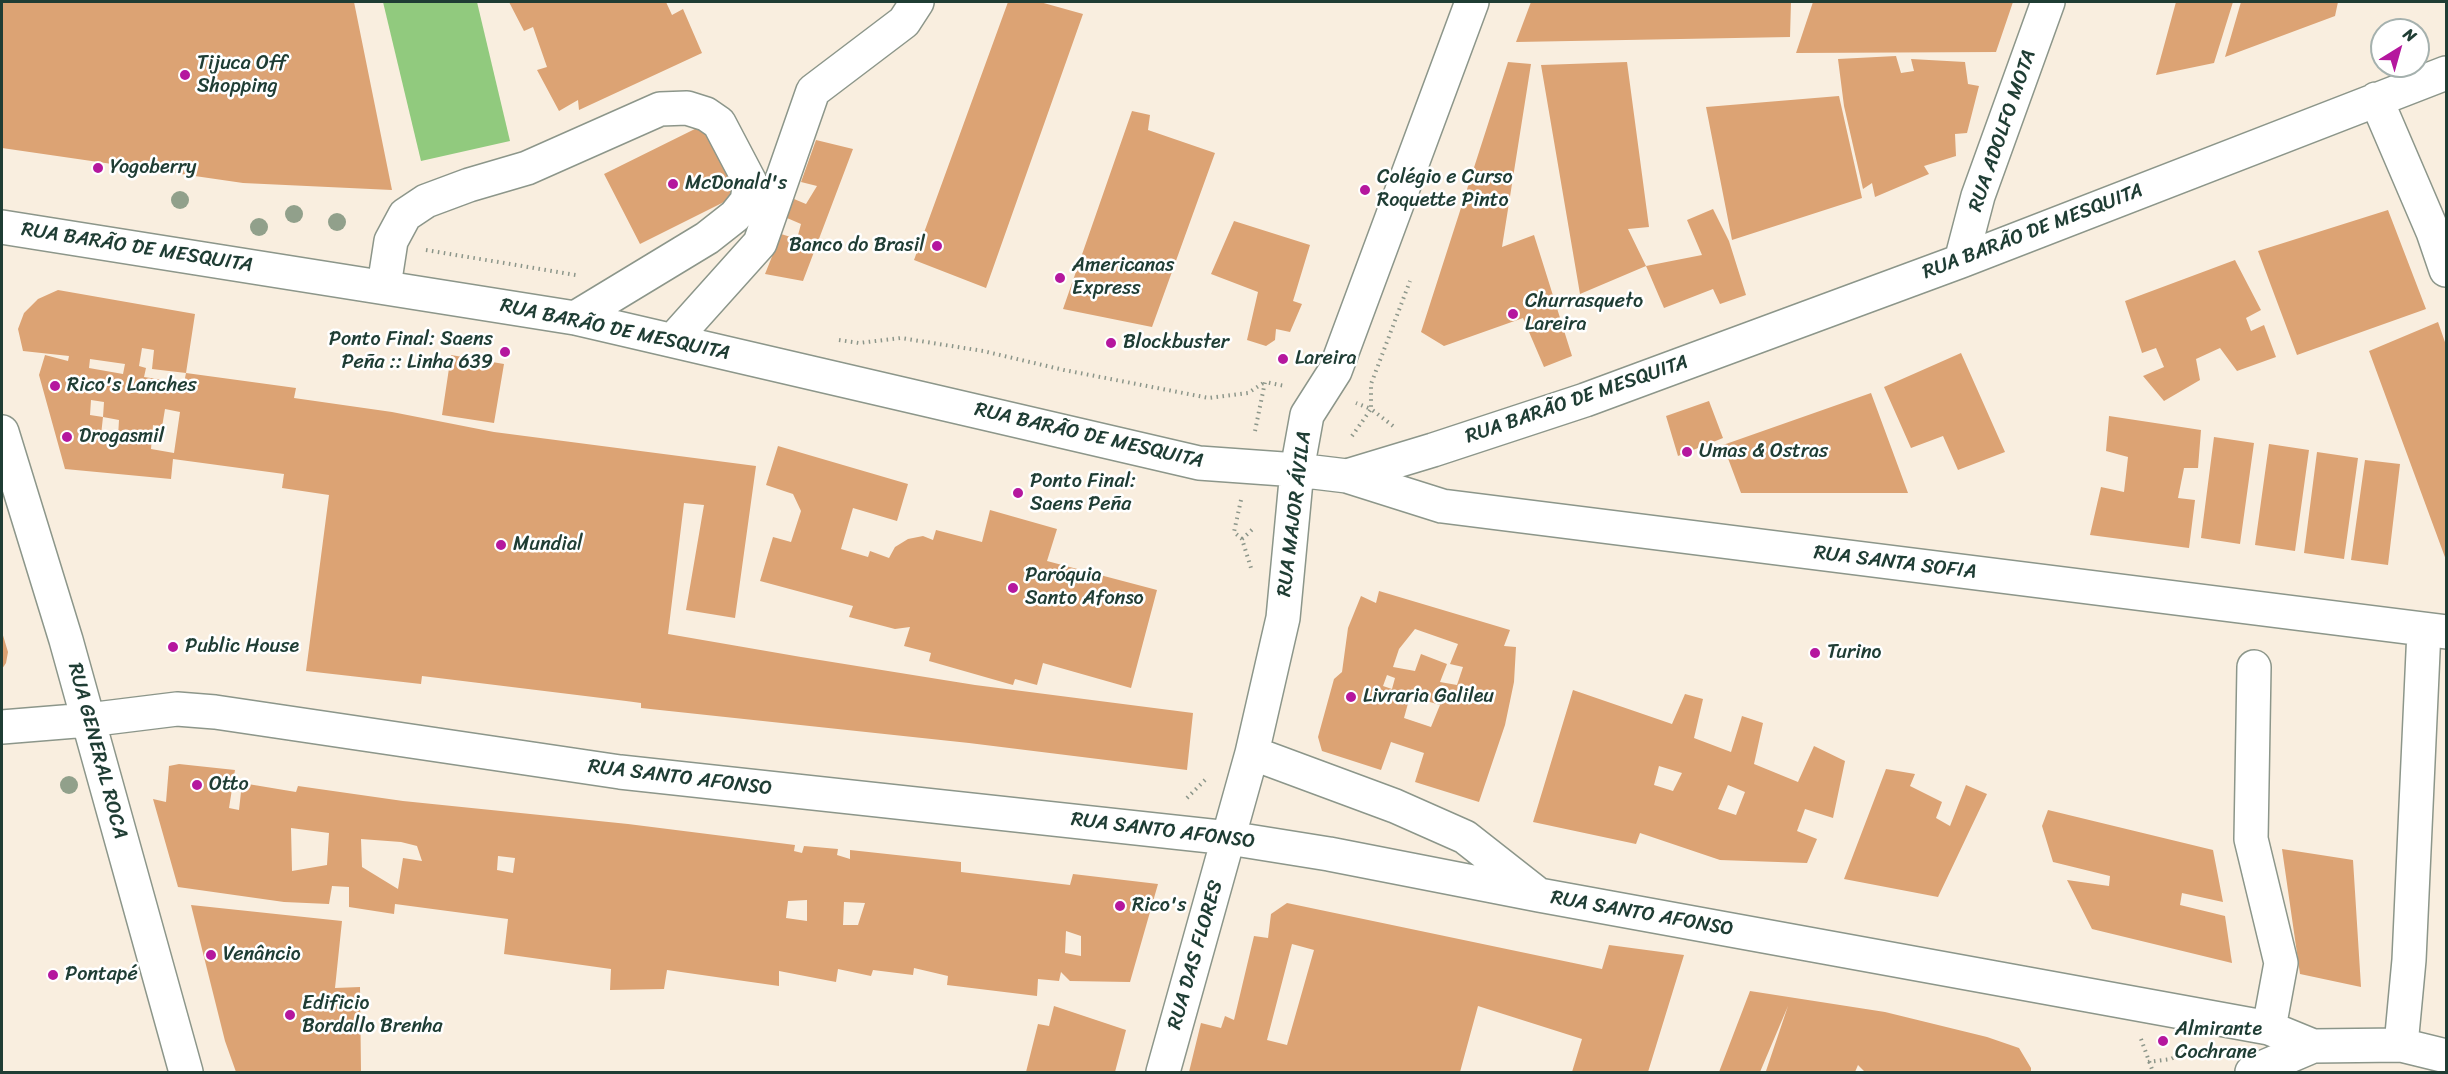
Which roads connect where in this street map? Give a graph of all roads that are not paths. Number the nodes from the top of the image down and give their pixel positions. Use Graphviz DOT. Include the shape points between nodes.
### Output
graph roads {
  1 [pos="917,2"];
  2 [pos="1472,2"];
  3 [pos="2048,2"];
  4 [pos="2446,73"];
  5 [pos="2376,99"];
  6 [pos="2,227"];
  7 [pos="2440,234"];
  8 [pos="1961,261"];
  9 [pos="2446,270"];
  10 [pos="384,286"];
  11 [pos="575,318"];
  12 [pos="673,340"];
  13 [pos="2,432"];
  14 [pos="1297,470"];
  15 [pos="1347,476"];
  16 [pos="2435,631"];
  17 [pos="2254,667"];
  18 [pos="88,720"];
  19 [pos="2,727"];
  20 [pos="1252,753"];
  21 [pos="1229,838"];
  22 [pos="1539,895"];
  23 [pos="2269,1028"];
  24 [pos="2401,1045"];
  25 [pos="2313,1046"];
  26 [pos="2446,1056"];
  27 [pos="186,1072"];
  28 [pos="1163,1072"];
  29 [pos="2252,1072"];
  1 -- 12 [label="street" via="904,22 813,91 760,243"];
  2 -- 14 [label="street, RUA MAJOR ÁVILA" via="1335,371 1308,415"];
  3 -- 8 [label="street, RUA ADOLFO MOTA" via="1978,196"];
  4 -- 5 [label="street, RUA BARÃO DE MESQUITA"];
  5 -- 7 [label="street"];
  5 -- 8 [label="street, RUA BARÃO DE MESQUITA"];
  6 -- 10 [label="street, RUA BARÃO DE MESQUITA"];
  7 -- 9 [label="street"];
  8 -- 15 [label="street, RUA BARÃO DE MESQUITA" via="1584,400"];
  10 -- 11 [label="street, RUA BARÃO DE MESQUITA"];
  10 -- 11 [label="street" via="391,241 405,215 426,201 527,168 660,109 687,108 706,114 718,123 750,182 747,201 707,238"];
  11 -- 12 [label="street, RUA BARÃO DE MESQUITA"];
  12 -- 14 [label="street, RUA BARÃO DE MESQUITA" via="1199,463"];
  13 -- 18 [label="street, RUA GENERAL ROCA"];
  14 -- 15 [label="street, RUA BARÃO DE MESQUITA"];
  14 -- 20 [label="street, RUA MAJOR ÁVILA" via="1283,618"];
  15 -- 16 [label="street, RUA SANTA SOFIA" via="1442,506"];
  16 -- 24 [label="street"];
  17 -- 23 [label="street" via="2251,839 2281,963"];
  18 -- 19 [label="street, RUA SANTO AFONSO"];
  18 -- 21 [label="street, RUA SANTO AFONSO" via="177,709 215,712 620,772"];
  18 -- 27 [label="street, RUA GENERAL ROCA"];
  20 -- 21 [label="street, RUA MAJOR ÁVILA"];
  20 -- 22 [label="street" via="1395,806 1465,837"];
  21 -- 22 [label="street, RUA SANTO AFONSO"];
  21 -- 28 [label="street, RUA DAS FLORES"];
  22 -- 23 [label="street, RUA SANTO AFONSO"];
  23 -- 25 [label="street, RUA SANTO AFONSO"];
  24 -- 25 [label="street"];
  24 -- 26 [label="street"];
  25 -- 29 [label="street"];
}
